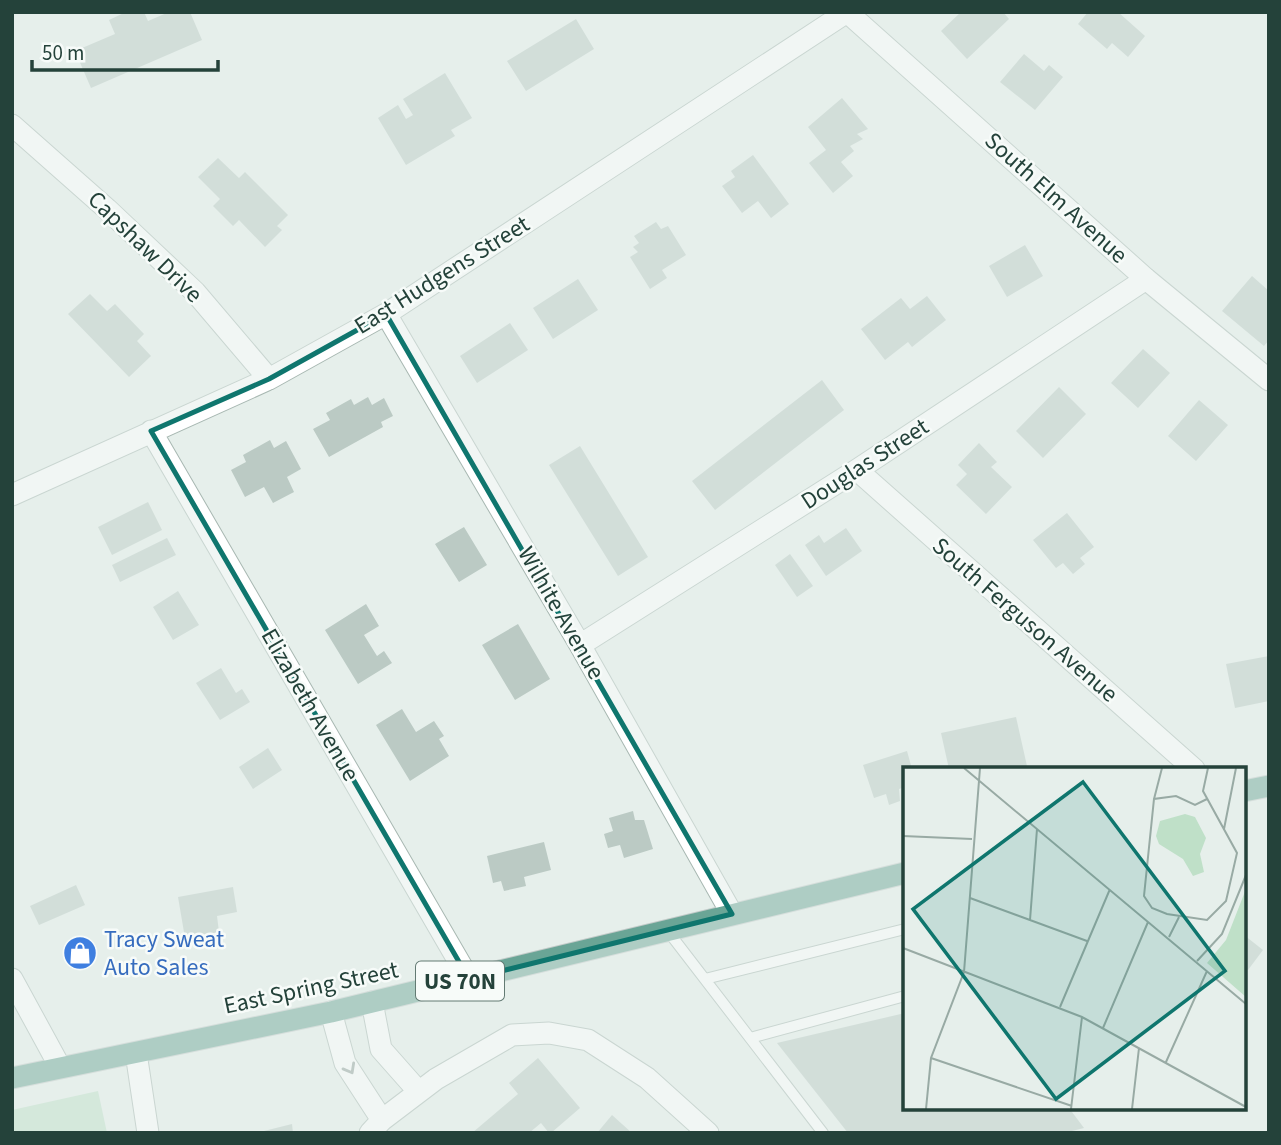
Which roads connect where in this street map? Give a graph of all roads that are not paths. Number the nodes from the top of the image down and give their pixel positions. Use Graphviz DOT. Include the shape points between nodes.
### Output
graph roads {
  1 [pos="847,12"];
  2 [pos="12,125"];
  3 [pos="1146,279"];
  4 [pos="386,314"];
  5 [pos="269,379"];
  6 [pos="1269,380"];
  7 [pos="151,431"];
  8 [pos="857,470"];
  9 [pos="12,495"];
  10 [pos="580,645"];
  11 [pos="1192,767"];
  12 [pos="1269,786"];
  13 [pos="1246,791"];
  14 [pos="903,873"];
  15 [pos="732,914"];
  16 [pos="667,930"];
  17 [pos="903,930"];
  18 [pos="12,979"];
  19 [pos="469,979"];
  20 [pos="705,979"];
  21 [pos="903,997"];
  22 [pos="372,1002"];
  23 [pos="331,1012"];
  24 [pos="750,1038"];
  25 [pos="136,1052"];
  26 [pos="60,1067"];
  27 [pos="12,1078"];
  28 [pos="419,1092"];
  29 [pos="376,1126"];
  30 [pos="148,1133"];
  31 [pos="708,1133"];
  32 [pos="823,1133"];
  1 -- 3 [label="street, South Elm Avenue"];
  1 -- 4 [label="street, East Hudgens Street"];
  2 -- 5 [label="street, Capshaw Drive" via="195,292"];
  3 -- 6 [label="street, South Elm Avenue"];
  3 -- 8 [label="street, Douglas Street"];
  4 -- 5 [label="street, East Hudgens Street"];
  4 -- 10 [label="street, Wilhite Avenue"];
  5 -- 7 [label="street, East Hudgens Street"];
  7 -- 9 [label="street, East Hudgens Street"];
  7 -- 19 [label="street, Elizabeth Avenue"];
  8 -- 10 [label="street, Douglas Street"];
  8 -- 11 [label="street, South Ferguson Avenue"];
  10 -- 15 [label="street, Wilhite Avenue"];
  12 -- 13 [label="main road"];
  14 -- 15 [label="main road, East Spring Street / US 70N"];
  15 -- 16 [label="main road, East Spring Street / US 70N"];
  16 -- 19 [label="main road, East Spring Street / US 70N"];
  16 -- 20 [label="lane"];
  17 -- 20 [label="lane"];
  18 -- 26 [label="street"];
  19 -- 22 [label="main road, East Spring Street / US 70N"];
  20 -- 24 [label="lane"];
  21 -- 24 [label="lane"];
  22 -- 23 [label="main road, East Spring Street / US 70N"];
  22 -- 28 [label="street" via="381,1049"];
  23 -- 25 [label="main road, East Spring Street / US 70N"];
  23 -- 29 [label="street, one-way" via="345,1063"];
  24 -- 32 [label="lane"];
  25 -- 26 [label="main road, East Spring Street / US 70N"];
  25 -- 30 [label="street"];
  26 -- 27 [label="main road, East Spring Street / US 70N"];
  28 -- 29 [label="street"];
  28 -- 31 [label="street" via="512,1035 549,1033 588,1040 648,1078"];
}
